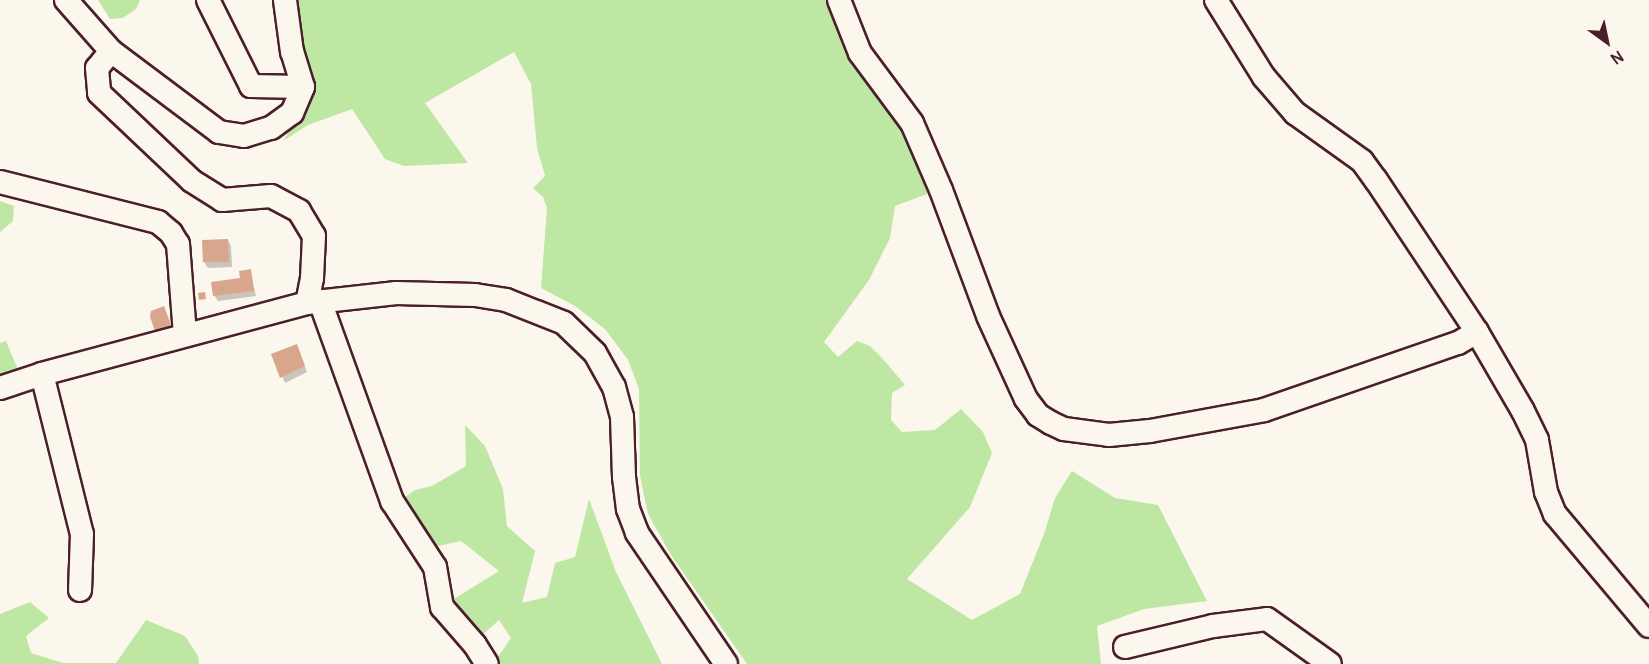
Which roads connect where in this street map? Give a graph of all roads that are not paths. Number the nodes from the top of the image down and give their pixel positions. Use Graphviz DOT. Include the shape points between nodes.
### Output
graph roads {
  1 [pos="66,0"];
  2 [pos="208,0"];
  3 [pos="285,0"];
  4 [pos="839,0"];
  5 [pos="1216,0"];
  6 [pos="111,51"];
  7 [pos="303,87"];
  8 [pos="0,182"];
  9 [pos="313,302"];
  10 [pos="1477,332"];
  11 [pos="185,334"];
  12 [pos="42,374"];
  13 [pos="0,388"];
  14 [pos="80,590"];
  15 [pos="1649,626"];
  16 [pos="1125,647"];
  17 [pos="487,664"];
  18 [pos="726,664"];
  19 [pos="1330,664"];
  1 -- 6 [label="street"];
  2 -- 7 [label="street" via="251,86"];
  3 -- 7 [label="street" via="292,52"];
  4 -- 10 [label="street" via="860,53 912,123 988,316 1026,399 1038,415 1051,423 1064,429 1109,435 1264,410 1458,343"];
  5 -- 10 [label="street" via="1264,77 1296,113 1362,161"];
  6 -- 7 [label="street" via="219,132 244,136 271,128 292,113"];
  6 -- 9 [label="street" via="97,68 99,93 192,181 222,200 271,196 299,211 314,236"];
  8 -- 11 [label="street" via="158,222 177,244"];
  9 -- 11 [label="street"];
  9 -- 17 [label="street" via="392,501 435,567 442,607"];
  9 -- 18 [label="street" via="396,293 475,295 506,300 564,323 595,353 614,387 622,417 628,509 637,533"];
  10 -- 15 [label="street" via="1537,440 1546,492 1556,514"];
  11 -- 12 [label="street"];
  12 -- 13 [label="street"];
  12 -- 14 [label="street" via="82,534"];
  16 -- 19 [label="street" via="1213,626 1267,619"];
}
